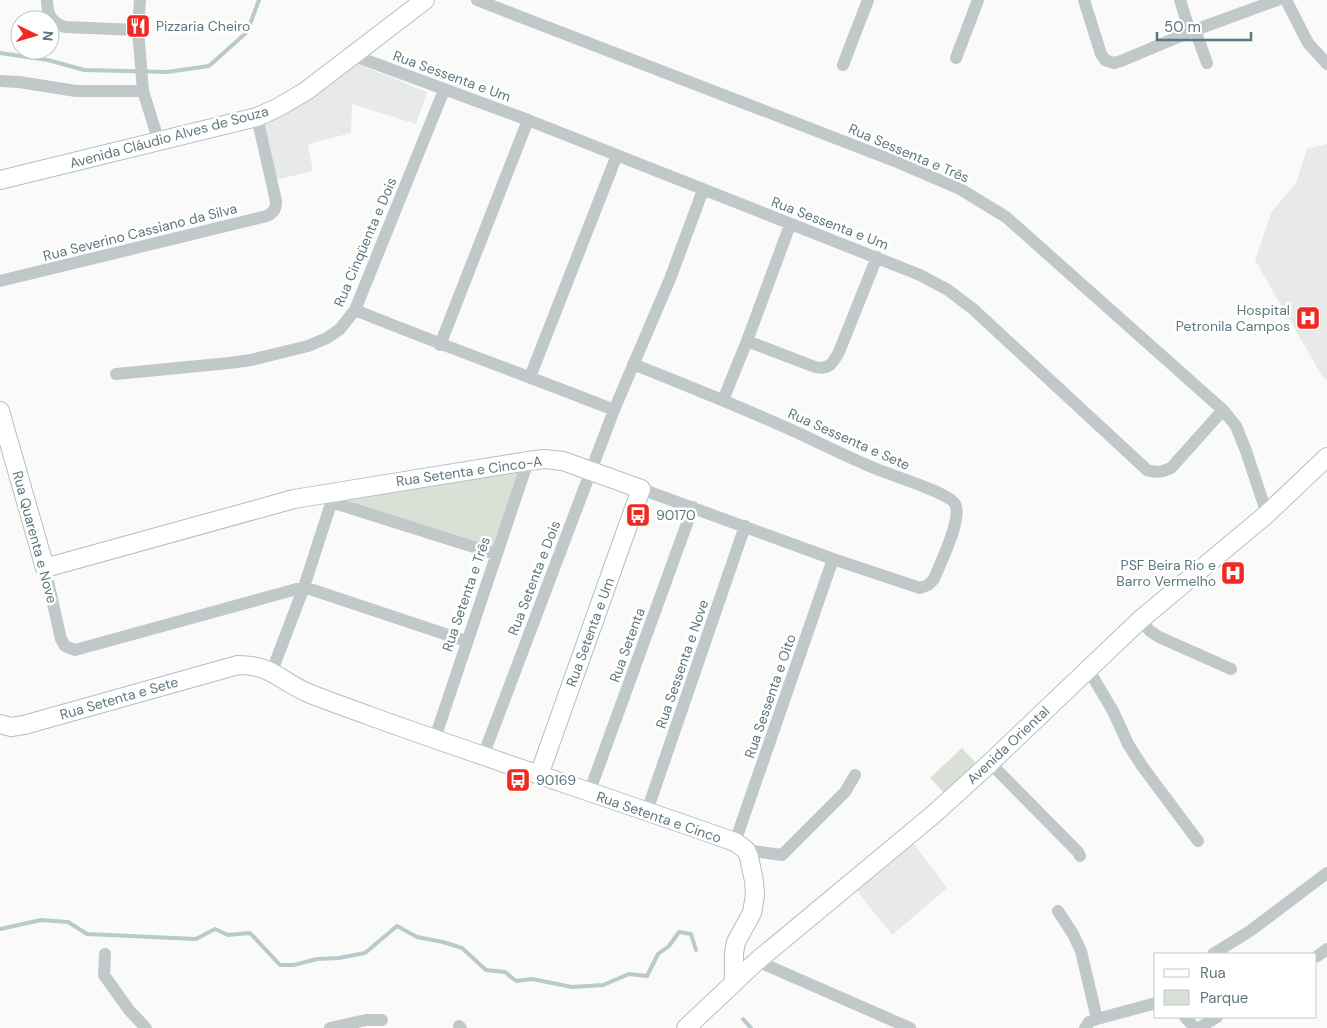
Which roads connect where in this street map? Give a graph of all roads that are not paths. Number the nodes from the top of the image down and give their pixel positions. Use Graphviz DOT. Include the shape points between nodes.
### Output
graph roads {
  1 [pos="46,0"];
  2 [pos="140,0"];
  3 [pos="425,0"];
  4 [pos="477,0"];
  5 [pos="868,0"];
  6 [pos="978,0"];
  7 [pos="1084,0"];
  8 [pos="1180,0"];
  9 [pos="1278,0"];
  10 [pos="1286,0"];
  11 [pos="138,30"];
  12 [pos="1193,31"];
  13 [pos="352,56"];
  14 [pos="956,58"];
  15 [pos="1207,63"];
  16 [pos="1327,64"];
  17 [pos="843,65"];
  18 [pos="0,81"];
  19 [pos="143,85"];
  20 [pos="444,90"];
  21 [pos="257,117"];
  22 [pos="528,120"];
  23 [pos="159,142"];
  24 [pos="617,155"];
  25 [pos="0,180"];
  26 [pos="703,190"];
  27 [pos="790,225"];
  28 [pos="877,257"];
  29 [pos="0,281"];
  30 [pos="355,310"];
  31 [pos="747,341"];
  32 [pos="440,345"];
  33 [pos="633,364"];
  34 [pos="116,374"];
  35 [pos="530,377"];
  36 [pos="723,400"];
  37 [pos="614,410"];
  38 [pos="1223,410"];
  39 [pos="0,411"];
  40 [pos="1327,458"];
  41 [pos="528,460"];
  42 [pos="590,471"];
  43 [pos="641,489"];
  44 [pos="333,497"];
  45 [pos="693,507"];
  46 [pos="1267,514"];
  47 [pos="745,526"];
  48 [pos="496,554"];
  49 [pos="833,559"];
  50 [pos="45,568"];
  51 [pos="304,586"];
  52 [pos="913,586"];
  53 [pos="1140,620"];
  54 [pos="466,641"];
  55 [pos="238,665"];
  56 [pos="1088,669"];
  57 [pos="1231,669"];
  58 [pos="272,671"];
  59 [pos="0,724"];
  60 [pos="435,738"];
  61 [pos="483,756"];
  62 [pos="990,763"];
  63 [pos="855,775"];
  64 [pos="539,776"];
  65 [pos="588,793"];
  66 [pos="647,811"];
  67 [pos="1198,842"];
  68 [pos="741,846"];
  69 [pos="1080,856"];
  70 [pos="1327,873"];
  71 [pos="1058,911"];
  72 [pos="1215,953"];
  73 [pos="105,954"];
  74 [pos="757,961"];
  75 [pos="734,982"];
  76 [pos="1154,1004"];
  77 [pos="1187,1018"];
  78 [pos="1215,1018"];
  79 [pos="1097,1019"];
  80 [pos="382,1020"];
  81 [pos="146,1028"];
  82 [pos="330,1028"];
  83 [pos="686,1028"];
  84 [pos="910,1028"];
  85 [pos="1085,1028"];
  86 [pos="1197,1028"];
  1 -- 11 [label="street" via="49,15 58,25"];
  2 -- 11 [label="street"];
  3 -- 13 [label="street, Avenida Cláudio Alves de Souza"];
  4 -- 38 [label="street, Rua Sessenta e Três" via="888,158 960,189 1006,217"];
  5 -- 17 [label="street"];
  6 -- 14 [label="street"];
  7 -- 12 [label="street" via="1101,54 1109,62 1121,61"];
  8 -- 12 [label="street"];
  9 -- 12 [label="street"];
  10 -- 16 [label="street" via="1308,43"];
  11 -- 19 [label="street"];
  12 -- 15 [label="street"];
  13 -- 20 [label="street, Rua Sessenta e Um"];
  13 -- 21 [label="street, Avenida Cláudio Alves de Souza" via="306,91"];
  18 -- 19 [label="street" via="76,91"];
  19 -- 23 [label="street"];
  20 -- 22 [label="street, Rua Sessenta e Um"];
  20 -- 30 [label="street, Rua Cinqüenta e Dois"];
  21 -- 23 [label="street, Avenida Cláudio Alves de Souza"];
  21 -- 29 [label="street, Rua Severino Cassiano da Silva" via="276,201 276,207 267,216"];
  22 -- 24 [label="street, Rua Sessenta e Um"];
  22 -- 32 [label="street"];
  23 -- 25 [label="street, Avenida Cláudio Alves de Souza"];
  24 -- 26 [label="street, Rua Sessenta e Um"];
  24 -- 35 [label="street"];
  26 -- 27 [label="street, Rua Sessenta e Um"];
  26 -- 33 [label="street, Rua Setenta e Dois" via="670,279"];
  27 -- 28 [label="street, Rua Sessenta e Um"];
  27 -- 31 [label="street"];
  28 -- 31 [label="street" via="839,352 828,368 815,367"];
  28 -- 38 [label="street, Rua Sessenta e Um" via="948,290 1147,470 1154,472 1171,468"];
  30 -- 32 [label="street"];
  30 -- 34 [label="street, Rua Cinqüenta e Dois" via="340,329 308,346 251,360"];
  31 -- 36 [label="street"];
  32 -- 35 [label="street"];
  33 -- 36 [label="street, Rua Sessenta e Sete"];
  33 -- 37 [label="street, Rua Setenta e Dois"];
  35 -- 37 [label="street"];
  36 -- 52 [label="street, Rua Sessenta e Sete" via="823,446 952,499 957,512 955,524 934,579 920,588"];
  37 -- 42 [label="street, Rua Setenta e Dois"];
  38 -- 46 [label="street, Rua Sessenta e Três" via="1236,426"];
  39 -- 50 [label="street, Rua Quarenta e Nove"];
  40 -- 46 [label="street, Avenida Oriental"];
  41 -- 42 [label="street, Rua Setenta e Cinco-A" via="563,461"];
  41 -- 44 [label="street, Rua Setenta e Cinco-A"];
  41 -- 48 [label="street, Rua Setenta e Três"];
  42 -- 43 [label="street, Rua Setenta e Cinco-A"];
  42 -- 61 [label="street, Rua Setenta e Dois"];
  43 -- 45 [label="street, Rua Setenta e Cinco-A"];
  43 -- 64 [label="street, Rua Setenta e Um"];
  44 -- 48 [label="street"];
  44 -- 50 [label="street, Rua Setenta e Cinco-A" via="294,499"];
  44 -- 51 [label="street"];
  45 -- 47 [label="street, Rua Setenta e Cinco-A"];
  45 -- 65 [label="street, Rua Setenta"];
  46 -- 53 [label="street, Avenida Oriental"];
  47 -- 49 [label="street, Rua Setenta e Cinco-A"];
  47 -- 66 [label="street, Rua Sessenta e Nove"];
  48 -- 54 [label="street, Rua Setenta e Três"];
  49 -- 52 [label="street, Rua Setenta e Cinco-A"];
  49 -- 68 [label="street, Rua Sessenta e Oito"];
  50 -- 51 [label="street, Rua Quarenta e Nove" via="62,639 69,649 81,649"];
  51 -- 54 [label="street"];
  51 -- 58 [label="street"];
  53 -- 56 [label="street, Avenida Oriental"];
  53 -- 57 [label="street" via="1159,637"];
  54 -- 60 [label="street, Rua Setenta e Três"];
  55 -- 58 [label="street, Rua Setenta e Cinco" via="254,665"];
  55 -- 59 [label="street, Rua Setenta e Sete" via="24,726"];
  56 -- 62 [label="street, Avenida Oriental"];
  56 -- 67 [label="street" via="1128,744"];
  58 -- 60 [label="street, Rua Setenta e Cinco" via="307,692"];
  60 -- 61 [label="street, Rua Setenta e Cinco"];
  61 -- 64 [label="street, Rua Setenta e Cinco"];
  62 -- 69 [label="street"];
  62 -- 74 [label="street, Avenida Oriental" via="934,814"];
  63 -- 68 [label="street, Rua Setenta e Cinco" via="845,792 782,856"];
  64 -- 65 [label="street, Rua Setenta e Cinco"];
  65 -- 66 [label="street, Rua Setenta e Cinco"];
  66 -- 68 [label="street, Rua Setenta e Cinco"];
  68 -- 75 [label="street" via="752,864 755,895 752,913 736,942"];
  70 -- 72 [label="street" via="1250,931"];
  71 -- 79 [label="street" via="1081,951"];
  73 -- 81 [label="street" via="104,975"];
  74 -- 75 [label="street, Avenida Oriental"];
  74 -- 84 [label="street"];
  75 -- 83 [label="street, Avenida Oriental"];
  76 -- 79 [label="street"];
  77 -- 86 [label="street"];
  78 -- 86 [label="street"];
  79 -- 85 [label="street"];
  80 -- 82 [label="street"];
}
